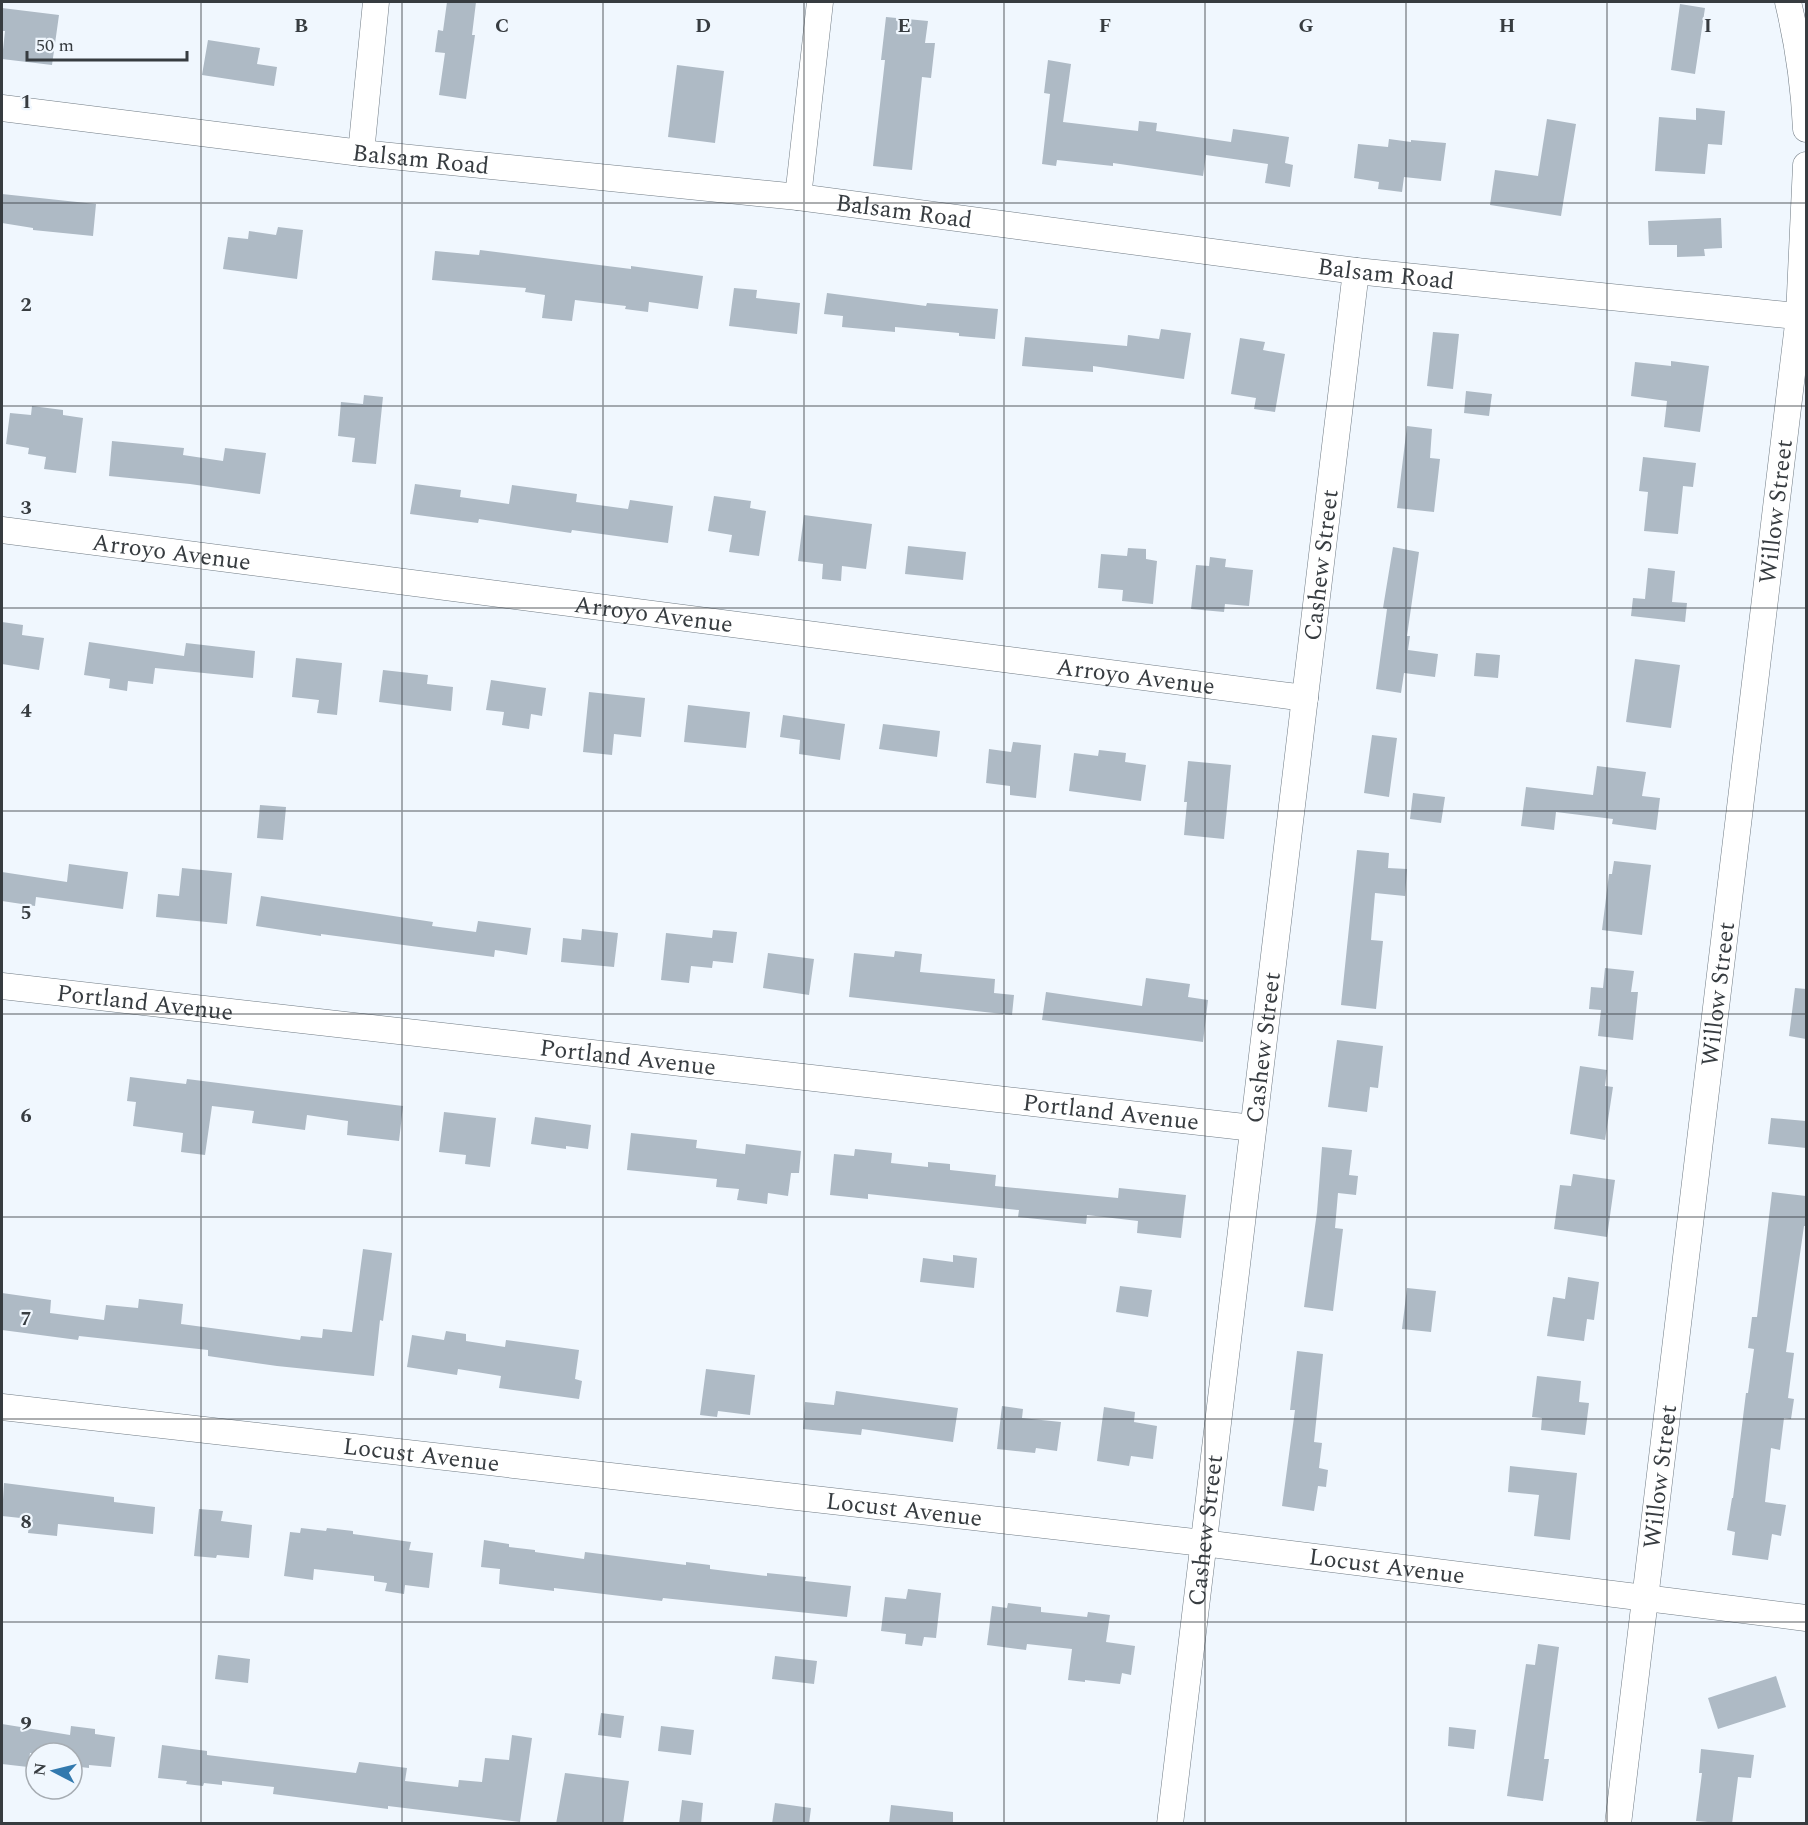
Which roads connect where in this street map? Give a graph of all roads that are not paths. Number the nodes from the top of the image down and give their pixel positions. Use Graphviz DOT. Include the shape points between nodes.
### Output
graph roads {
  1 [pos="376,2"];
  2 [pos="820,2"];
  3 [pos="1788,2"];
  4 [pos="2,108"];
  5 [pos="1806,129"];
  6 [pos="361,153"];
  7 [pos="1806,165"];
  8 [pos="798,197"];
  9 [pos="1356,271"];
  10 [pos="1803,317"];
  11 [pos="2,530"];
  12 [pos="1305,698"];
  13 [pos="2,986"];
  14 [pos="1253,1128"];
  15 [pos="2,1407"];
  16 [pos="1203,1543"];
  17 [pos="1644,1598"];
  18 [pos="1806,1618"];
  19 [pos="1170,1824"];
  20 [pos="1618,1824"];
  1 -- 6 [label="street"];
  2 -- 8 [label="street"];
  3 -- 5 [label="street" via="1802,71"];
  4 -- 6 [label="street, Balsam Road"];
  6 -- 8 [label="street, Balsam Road"];
  7 -- 10 [label="street, Willow Street"];
  8 -- 9 [label="street, Balsam Road"];
  9 -- 10 [label="street, Balsam Road"];
  9 -- 12 [label="street, Cashew Street"];
  10 -- 17 [label="street, Willow Street"];
  11 -- 12 [label="street, Arroyo Avenue"];
  12 -- 14 [label="street, Cashew Street"];
  13 -- 14 [label="street, Portland Avenue"];
  14 -- 16 [label="street, Cashew Street"];
  15 -- 16 [label="street, Locust Avenue"];
  16 -- 17 [label="street, Locust Avenue"];
  16 -- 19 [label="street, Cashew Street"];
  17 -- 18 [label="street, Locust Avenue"];
  17 -- 20 [label="street, Willow Street"];
}
